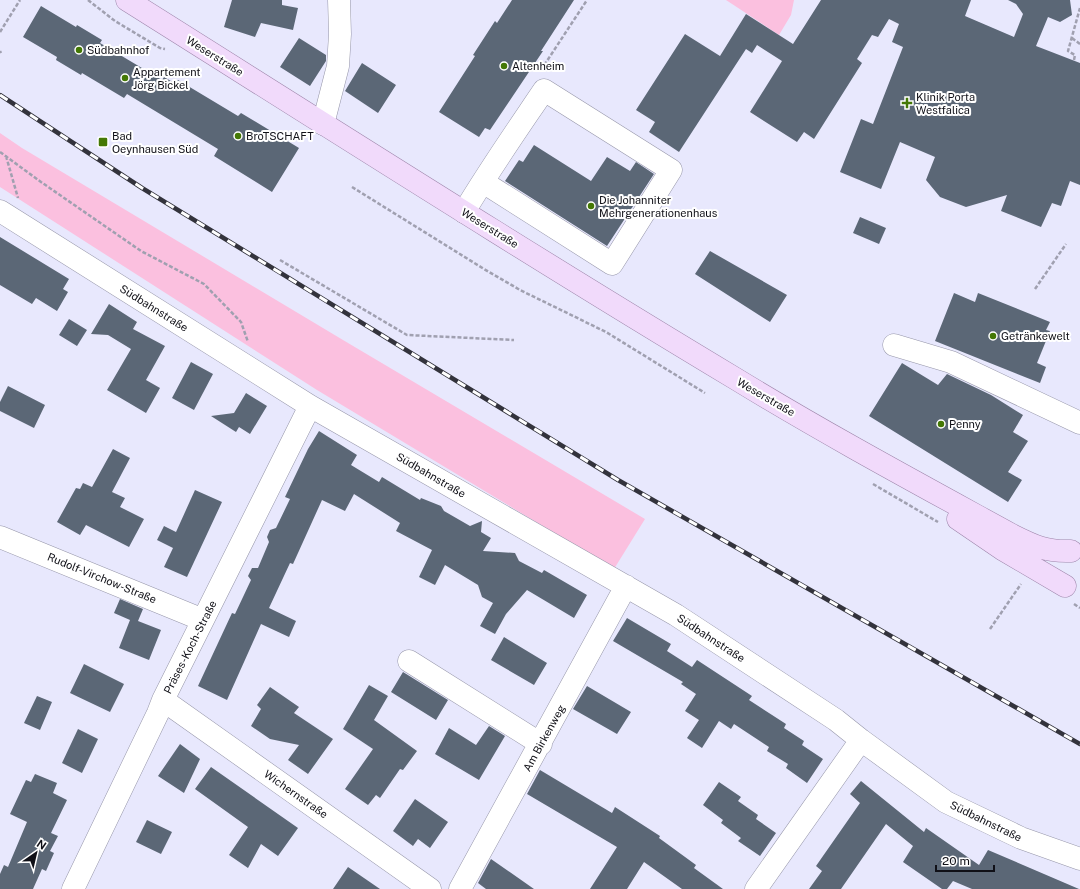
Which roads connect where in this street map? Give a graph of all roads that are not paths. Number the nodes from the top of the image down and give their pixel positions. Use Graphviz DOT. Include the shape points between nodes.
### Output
graph roads {
  1 [pos="127,0"];
  2 [pos="339,0"];
  3 [pos="323,124"];
  4 [pos="483,182"];
  5 [pos="0,211"];
  6 [pos="464,212"];
  7 [pos="894,345"];
  8 [pos="310,406"];
  9 [pos="1080,423"];
  10 [pos="856,450"];
  11 [pos="0,537"];
  12 [pos="1078,547"];
  13 [pos="626,586"];
  14 [pos="1073,591"];
  15 [pos="203,620"];
  16 [pos="409,661"];
  17 [pos="163,700"];
  18 [pos="861,740"];
  19 [pos="540,744"];
  20 [pos="1080,859"];
  21 [pos="73,889"];
  22 [pos="430,889"];
  23 [pos="460,889"];
  24 [pos="756,889"];
  1 -- 3 [label="main road, Weserstraße"];
  2 -- 3 [label="street" via="338,66"];
  3 -- 6 [label="main road, Weserstraße"];
  4 -- 4 [label="street" via="544,90 671,170 612,264"];
  4 -- 6 [label="street"];
  5 -- 8 [label="street, Südbahnstraße"];
  6 -- 10 [label="main road, Weserstraße"];
  7 -- 9 [label="street" via="951,362"];
  8 -- 13 [label="street, Südbahnstraße"];
  8 -- 15 [label="street, Präses-Koch-Straße"];
  10 -- 12 [label="main road, Weserstraße" via="1038,548 1056,552"];
  10 -- 14 [label="main road, Weserstraße" via="1002,549"];
  11 -- 15 [label="street, Rudolf-Virchow-Straße"];
  12 -- 14 [label="main road" via="1062,563 1061,571"];
  13 -- 18 [label="street, Südbahnstraße" via="676,615 836,720"];
  13 -- 19 [label="street, Am Birkenweg"];
  15 -- 17 [label="street, Präses-Koch-Straße"];
  16 -- 19 [label="street"];
  17 -- 21 [label="street, Präses-Koch-Straße"];
  17 -- 22 [label="street, Wichernstraße"];
  18 -- 20 [label="street, Südbahnstraße" via="946,802 1021,838"];
  18 -- 24 [label="street"];
  19 -- 23 [label="street, Am Birkenweg"];
}
